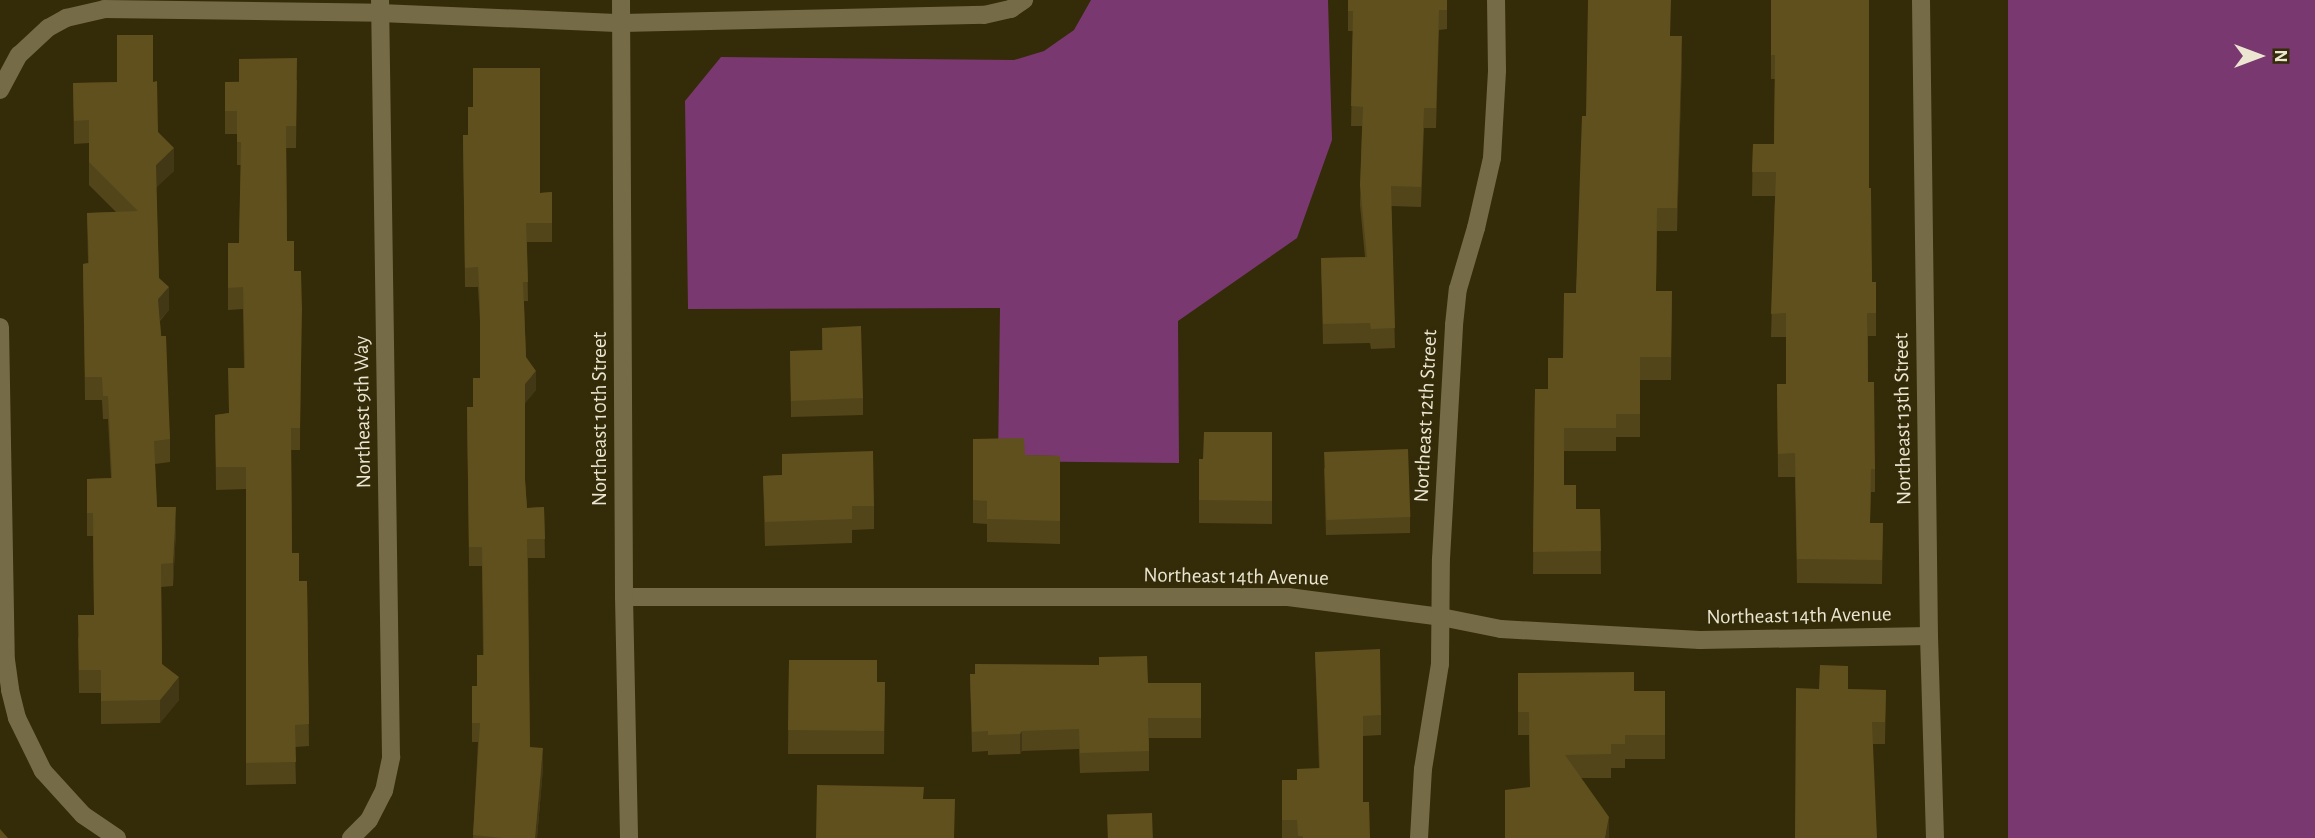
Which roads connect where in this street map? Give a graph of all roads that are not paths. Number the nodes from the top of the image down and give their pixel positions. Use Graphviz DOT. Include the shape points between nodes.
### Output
graph roads {
  1 [pos="621,0"];
  2 [pos="1496,0"];
  3 [pos="1921,0"];
  4 [pos="1023,1"];
  5 [pos="380,6"];
  6 [pos="622,23"];
  7 [pos="0,90"];
  8 [pos="0,327"];
  9 [pos="624,597"];
  10 [pos="1441,617"];
  11 [pos="1929,636"];
  12 [pos="117,838"];
  13 [pos="351,838"];
  14 [pos="629,838"];
  15 [pos="1419,838"];
  16 [pos="1935,838"];
  1 -- 6 [label="street, Northeast 10th Street"];
  2 -- 10 [label="street, Northeast 12th Street" via="1492,158 1458,289 1454,325"];
  3 -- 11 [label="street, Northeast 13th Street"];
  4 -- 6 [label="street" via="984,15"];
  5 -- 6 [label="street"];
  5 -- 7 [label="street" via="84,13 48,28 19,55"];
  5 -- 13 [label="street, Northeast 9th Way" via="391,757 384,791 369,820"];
  6 -- 9 [label="street, Northeast 10th Street"];
  8 -- 12 [label="street" via="10,690 21,727 43,771 83,815"];
  9 -- 10 [label="street, Northeast 14th Avenue" via="1288,597"];
  9 -- 14 [label="street, Northeast 10th Street"];
  10 -- 11 [label="street, Northeast 14th Avenue" via="1501,629 1700,640"];
  10 -- 15 [label="street, Northeast 12th Street" via="1440,664 1423,769"];
  11 -- 16 [label="street, Northeast 13th Street"];
}
